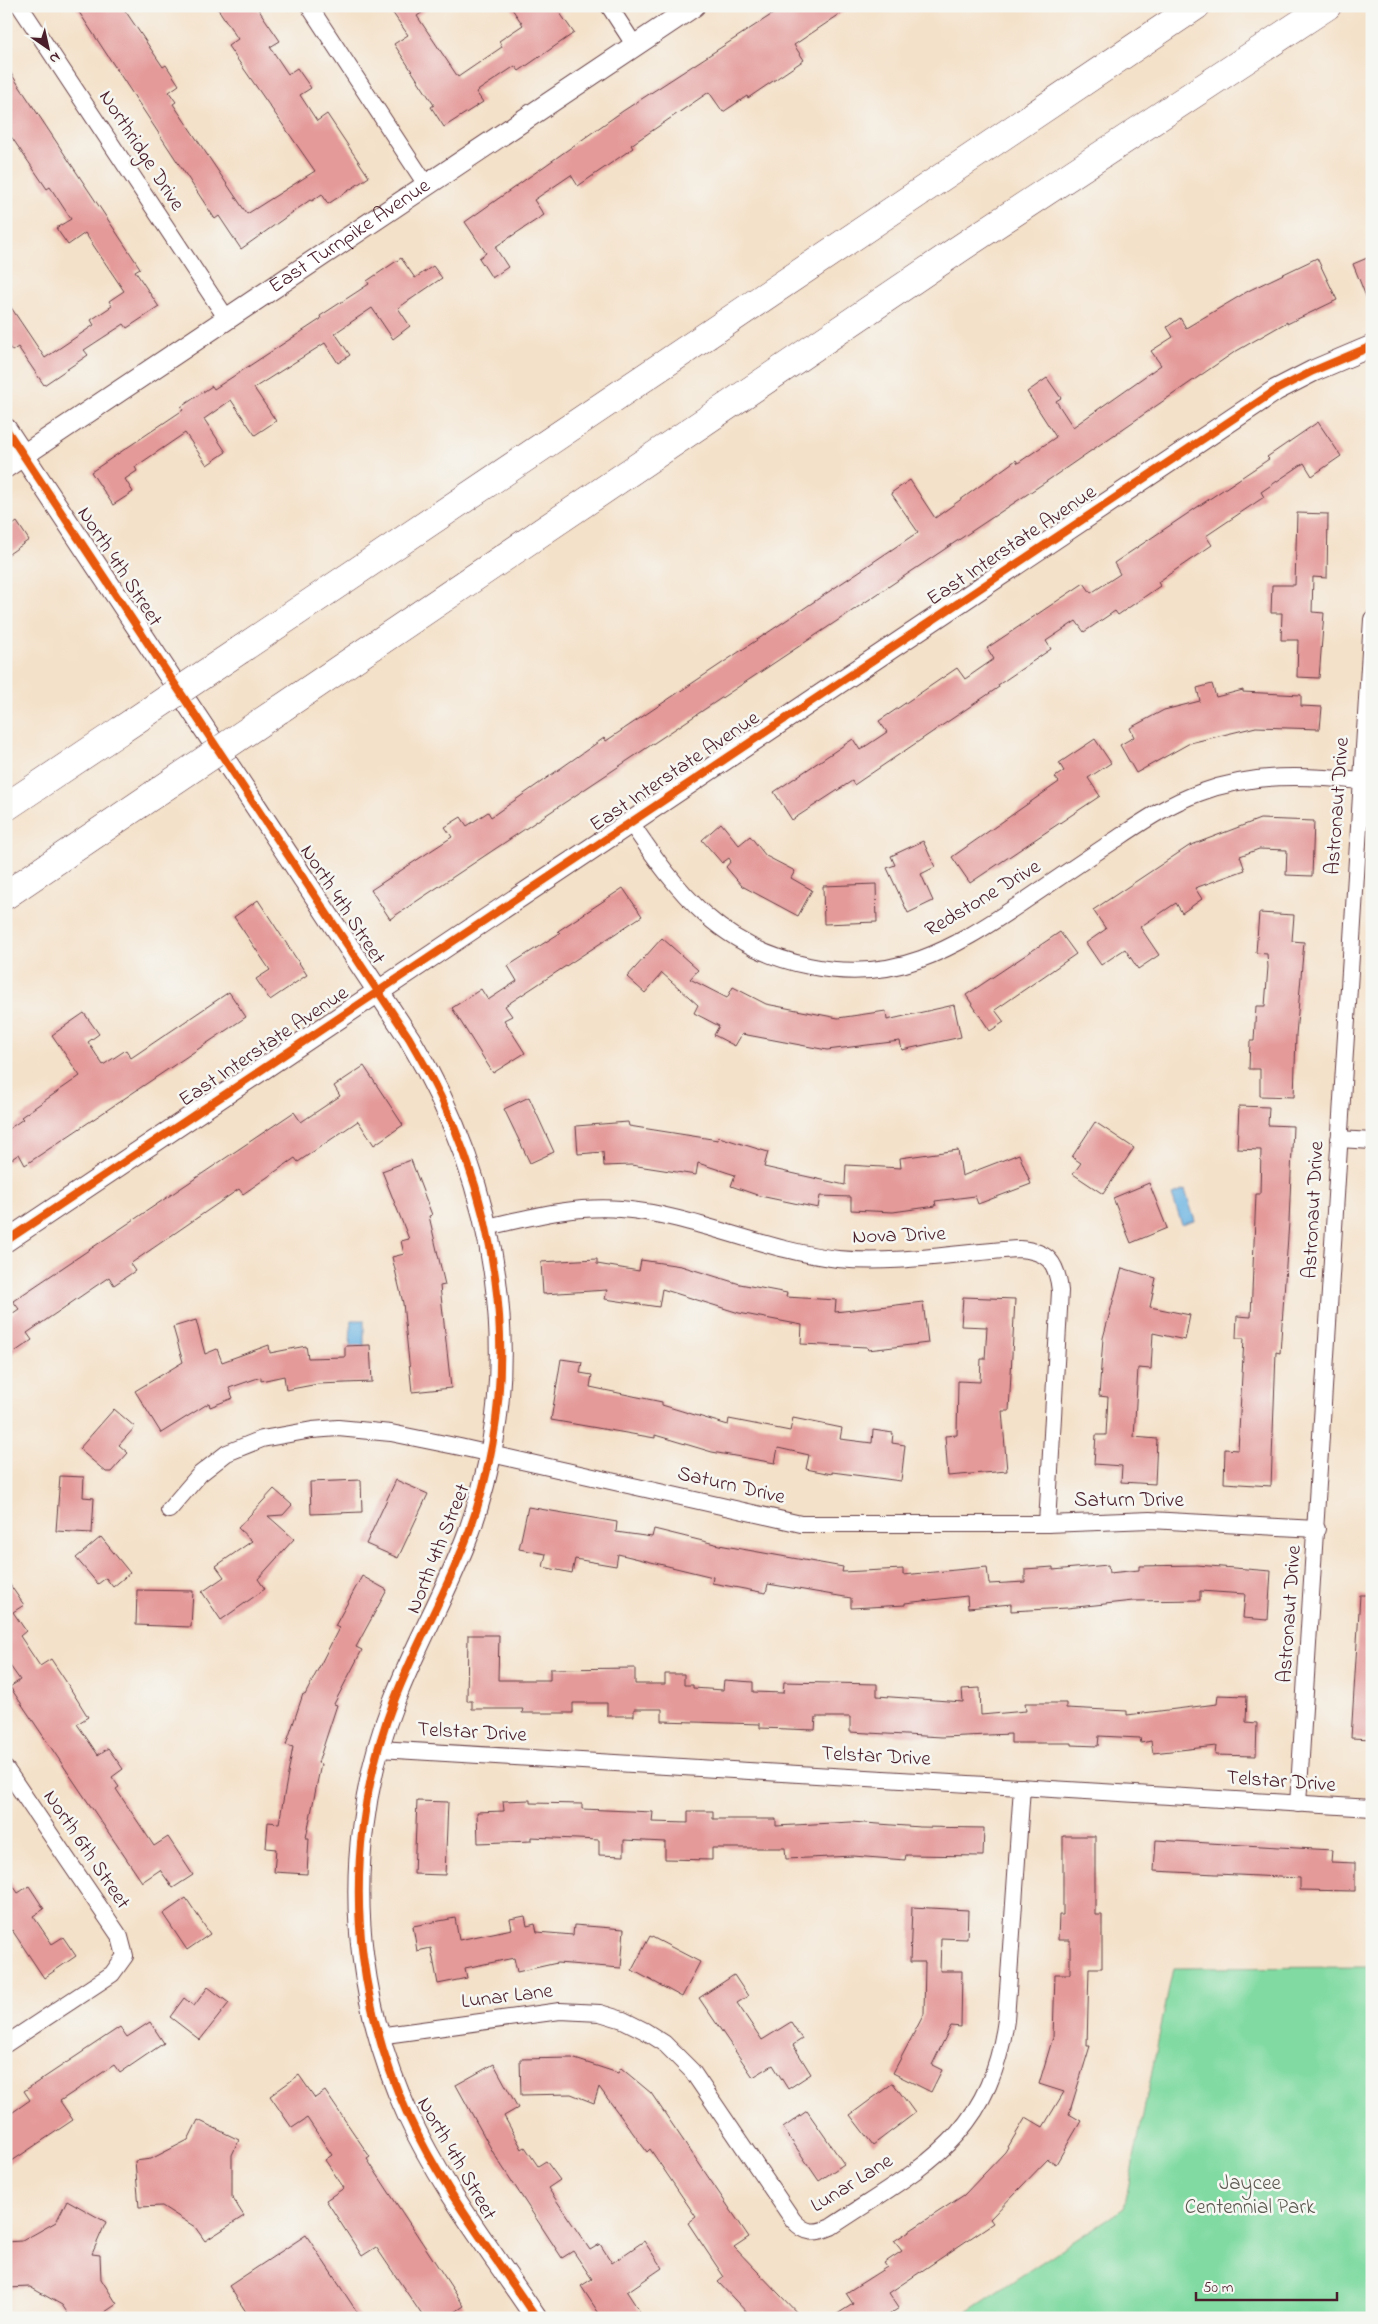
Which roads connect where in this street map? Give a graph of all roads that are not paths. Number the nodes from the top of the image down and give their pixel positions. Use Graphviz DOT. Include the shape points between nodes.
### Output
graph roads {
  1 [pos="20,6"];
  2 [pos="309,6"];
  3 [pos="609,6"];
  4 [pos="694,6"];
  5 [pos="1196,6"];
  6 [pos="1326,6"];
  7 [pos="635,46"];
  8 [pos="427,186"];
  9 [pos="227,320"];
  10 [pos="1372,346"];
  11 [pos="6,428"];
  12 [pos="24,455"];
  13 [pos="6,467"];
  14 [pos="1372,619"];
  15 [pos="1361,781"];
  16 [pos="6,807"];
  17 [pos="631,823"];
  18 [pos="1364,855"];
  19 [pos="6,895"];
  20 [pos="378,992"];
  21 [pos="1339,1139"];
  22 [pos="1372,1141"];
  23 [pos="487,1226"];
  24 [pos="6,1241"];
  25 [pos="491,1453"];
  26 [pos="169,1510"];
  27 [pos="1047,1524"];
  28 [pos="1317,1529"];
  29 [pos="378,1749"];
  30 [pos="6,1769"];
  31 [pos="1022,1787"];
  32 [pos="1298,1804"];
  33 [pos="1372,1808"];
  34 [pos="378,2036"];
  35 [pos="6,2044"];
  36 [pos="536,2318"];
  1 -- 9 [label="street, Northridge Drive"];
  2 -- 8 [label="street"];
  3 -- 7 [label="street"];
  4 -- 7 [label="street, East Turnpike Avenue"];
  5 -- 16 [label="highway, bridge"];
  6 -- 19 [label="highway, bridge" via="962,247"];
  7 -- 8 [label="street, East Turnpike Avenue"];
  8 -- 9 [label="street, East Turnpike Avenue"];
  9 -- 12 [label="street, East Turnpike Avenue"];
  10 -- 17 [label="street, East Interstate Avenue" via="1276,390"];
  11 -- 12 [label="street, North 4th Street"];
  12 -- 13 [label="street, East Turnpike Avenue"];
  12 -- 20 [label="street, North 4th Street"];
  14 -- 15 [label="street, Astronaut Drive"];
  15 -- 17 [label="street, Redstone Drive" via="1279,776 1252,778 1199,793 1152,815 956,945 916,961 866,971 798,964 732,937 694,907 677,888"];
  15 -- 18 [label="street, Astronaut Drive"];
  17 -- 20 [label="street, East Interstate Avenue"];
  18 -- 21 [label="street, Astronaut Drive"];
  20 -- 23 [label="street, North 4th Street" via="422,1061 447,1110 473,1172"];
  20 -- 24 [label="street, East Interstate Avenue"];
  21 -- 22 [label="street"];
  21 -- 28 [label="street, Astronaut Drive"];
  23 -- 25 [label="street, North 4th Street" via="500,1325 498,1392"];
  23 -- 27 [label="street, Nova Drive" via="570,1210 620,1209 670,1217 838,1259 912,1260 1019,1249 1045,1255 1054,1265 1060,1291"];
  25 -- 26 [label="street, Saturn Drive" via="365,1429 288,1433 242,1445 214,1461"];
  25 -- 27 [label="street, Saturn Drive" via="801,1524"];
  25 -- 29 [label="street, North 4th Street" via="469,1532 401,1684"];
  27 -- 28 [label="street, Saturn Drive" via="1150,1520"];
  28 -- 32 [label="street, Astronaut Drive"];
  29 -- 31 [label="street, Telstar Drive"];
  29 -- 34 [label="street, North 4th Street" via="361,1842 359,1880 363,1957"];
  30 -- 35 [label="street, North 6th Street" via="120,1938 126,1956 112,1974"];
  31 -- 32 [label="street, Telstar Drive"];
  31 -- 34 [label="street, Lunar Lane" via="1006,2020 1002,2046 986,2093 976,2111 946,2147 831,2227 810,2232 800,2229 704,2086 678,2055 645,2030 623,2020 600,2013 560,2011"];
  32 -- 33 [label="street, Telstar Drive"];
  34 -- 36 [label="street, North 4th Street" via="396,2087 424,2146"];
}
